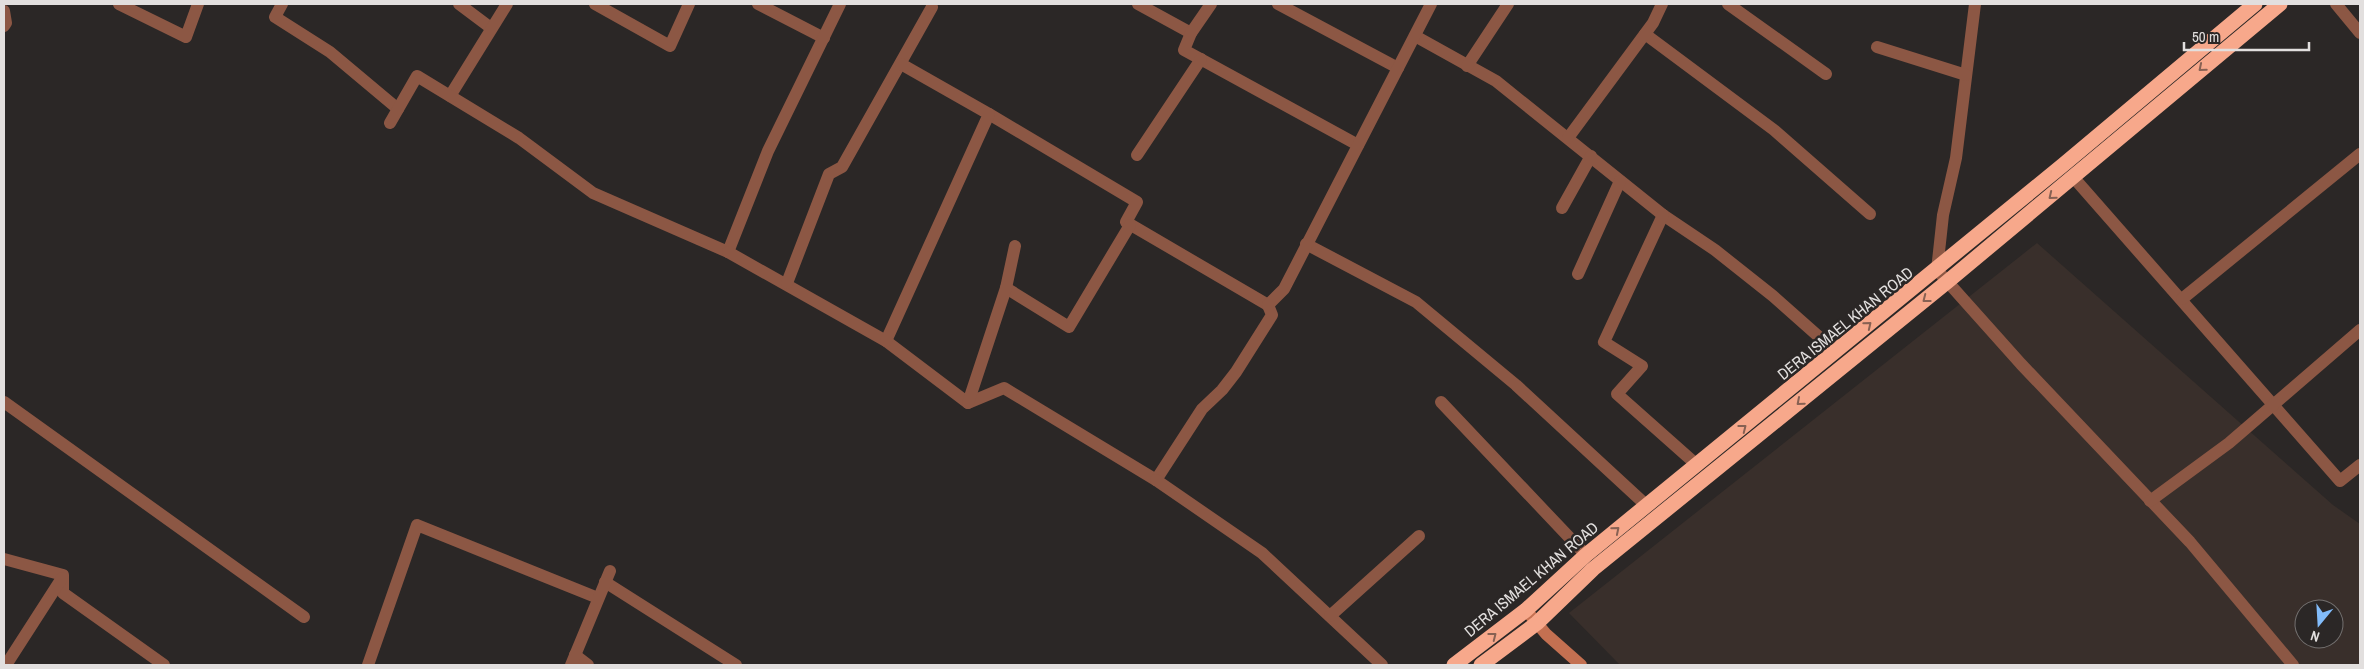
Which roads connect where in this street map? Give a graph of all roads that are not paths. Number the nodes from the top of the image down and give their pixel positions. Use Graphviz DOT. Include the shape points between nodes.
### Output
graph roads {
  1 [pos="120,4"];
  2 [pos="198,4"];
  3 [pos="282,4"];
  4 [pos="459,4"];
  5 [pos="507,4"];
  6 [pos="594,4"];
  7 [pos="689,4"];
  8 [pos="758,4"];
  9 [pos="840,4"];
  10 [pos="1138,4"];
  11 [pos="1210,4"];
  12 [pos="1278,4"];
  13 [pos="1431,4"];
  14 [pos="1508,4"];
  15 [pos="1662,4"];
  16 [pos="1728,4"];
  17 [pos="1975,4"];
  18 [pos="2255,4"];
  19 [pos="2280,4"];
  20 [pos="2336,4"];
  21 [pos="932,7"];
  22 [pos="4,11"];
  23 [pos="4,26"];
  24 [pos="491,28"];
  25 [pos="1191,33"];
  26 [pos="2360,33"];
  27 [pos="1645,34"];
  28 [pos="1414,36"];
  29 [pos="824,38"];
  30 [pos="1876,47"];
  31 [pos="1201,59"];
  32 [pos="901,64"];
  33 [pos="1467,66"];
  34 [pos="1398,68"];
  35 [pos="1826,74"];
  36 [pos="1966,76"];
  37 [pos="450,96"];
  38 [pos="398,109"];
  39 [pos="989,114"];
  40 [pos="390,123"];
  41 [pos="1568,138"];
  42 [pos="1358,146"];
  43 [pos="2360,154"];
  44 [pos="1137,155"];
  45 [pos="1591,156"];
  46 [pos="2074,178"];
  47 [pos="1620,181"];
  48 [pos="1562,208"];
  49 [pos="1870,214"];
  50 [pos="1663,215"];
  51 [pos="1130,225"];
  52 [pos="1306,244"];
  53 [pos="1015,246"];
  54 [pos="728,252"];
  55 [pos="1937,270"];
  56 [pos="1578,274"];
  57 [pos="1947,282"];
  58 [pos="787,283"];
  59 [pos="1006,288"];
  60 [pos="2182,299"];
  61 [pos="1268,305"];
  62 [pos="2360,330"];
  63 [pos="886,341"];
  64 [pos="1835,351"];
  65 [pos="4,402"];
  66 [pos="1441,402"];
  67 [pos="968,403"];
  68 [pos="2274,404"];
  69 [pos="1697,465"];
  70 [pos="2360,465"];
  71 [pos="1156,480"];
  72 [pos="2150,501"];
  73 [pos="1646,505"];
  74 [pos="1418,536"];
  75 [pos="1586,555"];
  76 [pos="4,559"];
  77 [pos="63,575"];
  78 [pos="598,598"];
  79 [pos="1526,610"];
  80 [pos="1330,616"];
  81 [pos="304,617"];
  82 [pos="1536,623"];
  83 [pos="573,660"];
  84 [pos="6,665"];
  85 [pos="164,665"];
  86 [pos="368,665"];
  87 [pos="588,665"];
  88 [pos="736,665"];
  89 [pos="1382,665"];
  90 [pos="1454,665"];
  91 [pos="1481,665"];
  92 [pos="1582,665"];
  93 [pos="2293,665"];
  1 -- 2 [label="street" via="186,37"];
  3 -- 38 [label="street" via="275,17 330,52"];
  4 -- 24 [label="street"];
  5 -- 24 [label="street"];
  6 -- 7 [label="street" via="670,46"];
  8 -- 29 [label="street"];
  9 -- 29 [label="street"];
  10 -- 25 [label="street"];
  11 -- 25 [label="street"];
  12 -- 34 [label="street"];
  13 -- 28 [label="street"];
  14 -- 33 [label="street"];
  15 -- 27 [label="street"];
  16 -- 35 [label="street"];
  17 -- 36 [label="street"];
  18 -- 55 [label="highway, DERA ISMAEL KHAN ROAD"];
  19 -- 46 [label="highway, DERA ISMAEL KHAN ROAD, one-way"];
  20 -- 26 [label="street"];
  21 -- 32 [label="street"];
  22 -- 23 [label="street"];
  24 -- 37 [label="street"];
  25 -- 31 [label="street" via="1184,50"];
  27 -- 41 [label="street"];
  27 -- 49 [label="street" via="1774,130"];
  28 -- 33 [label="street"];
  28 -- 34 [label="street"];
  29 -- 54 [label="street" via="768,151"];
  30 -- 36 [label="street"];
  31 -- 42 [label="street"];
  31 -- 44 [label="street"];
  32 -- 39 [label="street"];
  32 -- 58 [label="street" via="842,167 829,174"];
  33 -- 41 [label="street" via="1496,81"];
  34 -- 42 [label="street"];
  36 -- 55 [label="street"];
  37 -- 38 [label="street" via="417,76"];
  37 -- 54 [label="street" via="519,138 593,193"];
  38 -- 40 [label="street"];
  39 -- 51 [label="street" via="1137,202 1126,222"];
  39 -- 63 [label="street"];
  41 -- 45 [label="street"];
  42 -- 52 [label="street"];
  43 -- 60 [label="street"];
  45 -- 47 [label="street"];
  45 -- 48 [label="street"];
  46 -- 57 [label="highway, DERA ISMAEL KHAN ROAD, one-way"];
  46 -- 60 [label="street"];
  47 -- 50 [label="street"];
  47 -- 56 [label="street"];
  50 -- 64 [label="street" via="1774,296"];
  50 -- 69 [label="street" via="1604,342 1642,366 1617,394"];
  51 -- 59 [label="street" via="1069,327"];
  51 -- 61 [label="street"];
  52 -- 61 [label="street" via="1284,288"];
  52 -- 73 [label="street" via="1416,302 1516,385"];
  53 -- 59 [label="street"];
  54 -- 58 [label="street"];
  55 -- 57 [label="street"];
  64 -- 55 [label="highway, DERA ISMAEL KHAN ROAD, one-way"];
  57 -- 72 [label="street"];
  57 -- 82 [label="highway, DERA ISMAEL KHAN ROAD, one-way" via="1593,570"];
  58 -- 63 [label="street"];
  59 -- 67 [label="street"];
  60 -- 68 [label="street"];
  61 -- 71 [label="street" via="1272,315 1236,372 1202,409"];
  62 -- 68 [label="street"];
  63 -- 67 [label="street"];
  69 -- 64 [label="highway, DERA ISMAEL KHAN ROAD, one-way"];
  65 -- 81 [label="street"];
  66 -- 75 [label="street"];
  67 -- 71 [label="street" via="1004,388"];
  68 -- 70 [label="street" via="2340,481"];
  68 -- 72 [label="street" via="2230,443"];
  69 -- 73 [label="highway, DERA ISMAEL KHAN ROAD"];
  71 -- 80 [label="street" via="1262,553"];
  72 -- 93 [label="street" via="2190,542"];
  75 -- 73 [label="highway, DERA ISMAEL KHAN ROAD, one-way"];
  74 -- 80 [label="street"];
  75 -- 79 [label="highway, DERA ISMAEL KHAN ROAD"];
  76 -- 77 [label="street"];
  77 -- 84 [label="street"];
  77 -- 85 [label="street" via="62,593"];
  78 -- 83 [label="street"];
  78 -- 86 [label="street" via="417,525"];
  78 -- 88 [label="street" via="607,576"];
  79 -- 82 [label="street"];
  90 -- 79 [label="highway, DERA ISMAEL KHAN ROAD, one-way"];
  80 -- 89 [label="street"];
  82 -- 91 [label="highway, DERA ISMAEL KHAN ROAD"];
  82 -- 92 [label="street"];
  83 -- 87 [label="street"];
}
